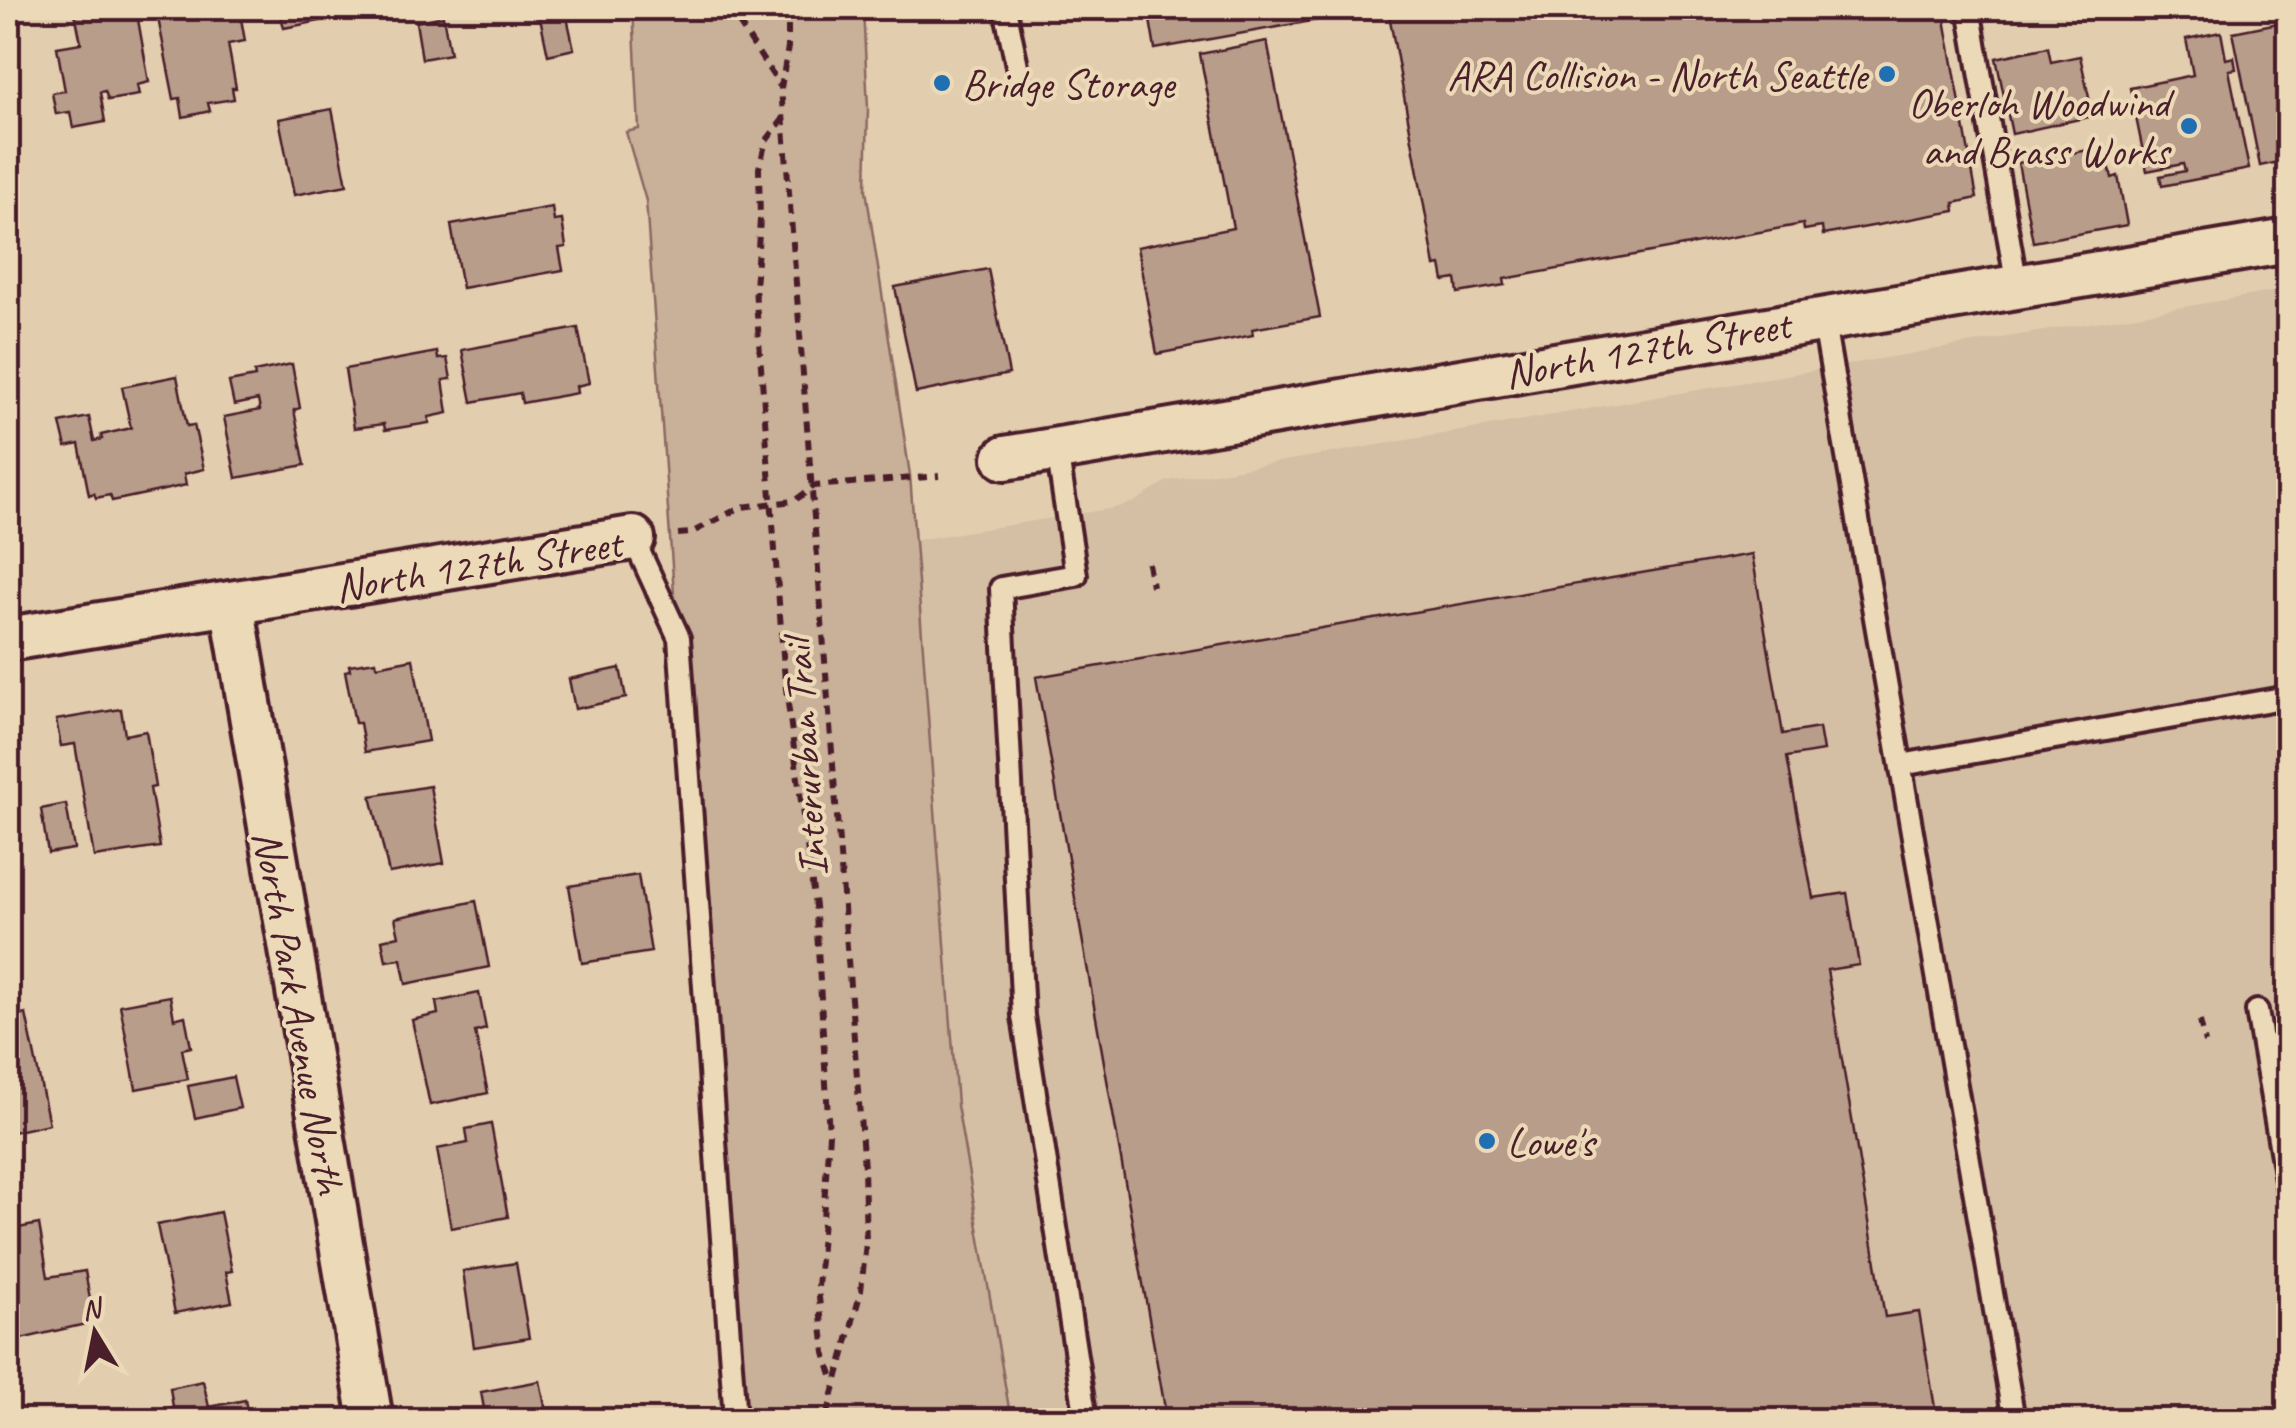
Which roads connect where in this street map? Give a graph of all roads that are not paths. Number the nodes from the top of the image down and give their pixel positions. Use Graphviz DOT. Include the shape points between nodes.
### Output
graph roads {
  1 [pos="1005,8"];
  2 [pos="1969,8"];
  3 [pos="1020,80"];
  4 [pos="2288,241"];
  5 [pos="2018,286"];
  6 [pos="1823,318"];
  7 [pos="1056,450"];
  8 [pos="1005,458"];
  9 [pos="633,538"];
  10 [pos="232,603"];
  11 [pos="8,639"];
  12 [pos="2288,697"];
  13 [pos="1901,765"];
  14 [pos="2257,1011"];
  15 [pos="2288,1191"];
  16 [pos="370,1420"];
  17 [pos="735,1420"];
  18 [pos="1086,1420"];
  19 [pos="2014,1420"];
  1 -- 3 [label="lane"];
  2 -- 5 [label="lane"];
  4 -- 5 [label="street, North 127th Street"];
  5 -- 6 [label="street, North 127th Street"];
  6 -- 7 [label="street, North 127th Street"];
  6 -- 13 [label="lane"];
  7 -- 8 [label="street, North 127th Street"];
  7 -- 18 [label="lane" via="1076,575 1001,588 1024,1016"];
  9 -- 10 [label="street, North 127th Street"];
  9 -- 17 [label="lane" via="679,638"];
  10 -- 11 [label="street, North 127th Street"];
  10 -- 16 [label="street, North Park Avenue North"];
  12 -- 13 [label="lane"];
  13 -- 19 [label="lane"];
  14 -- 15 [label="lane"];
}
